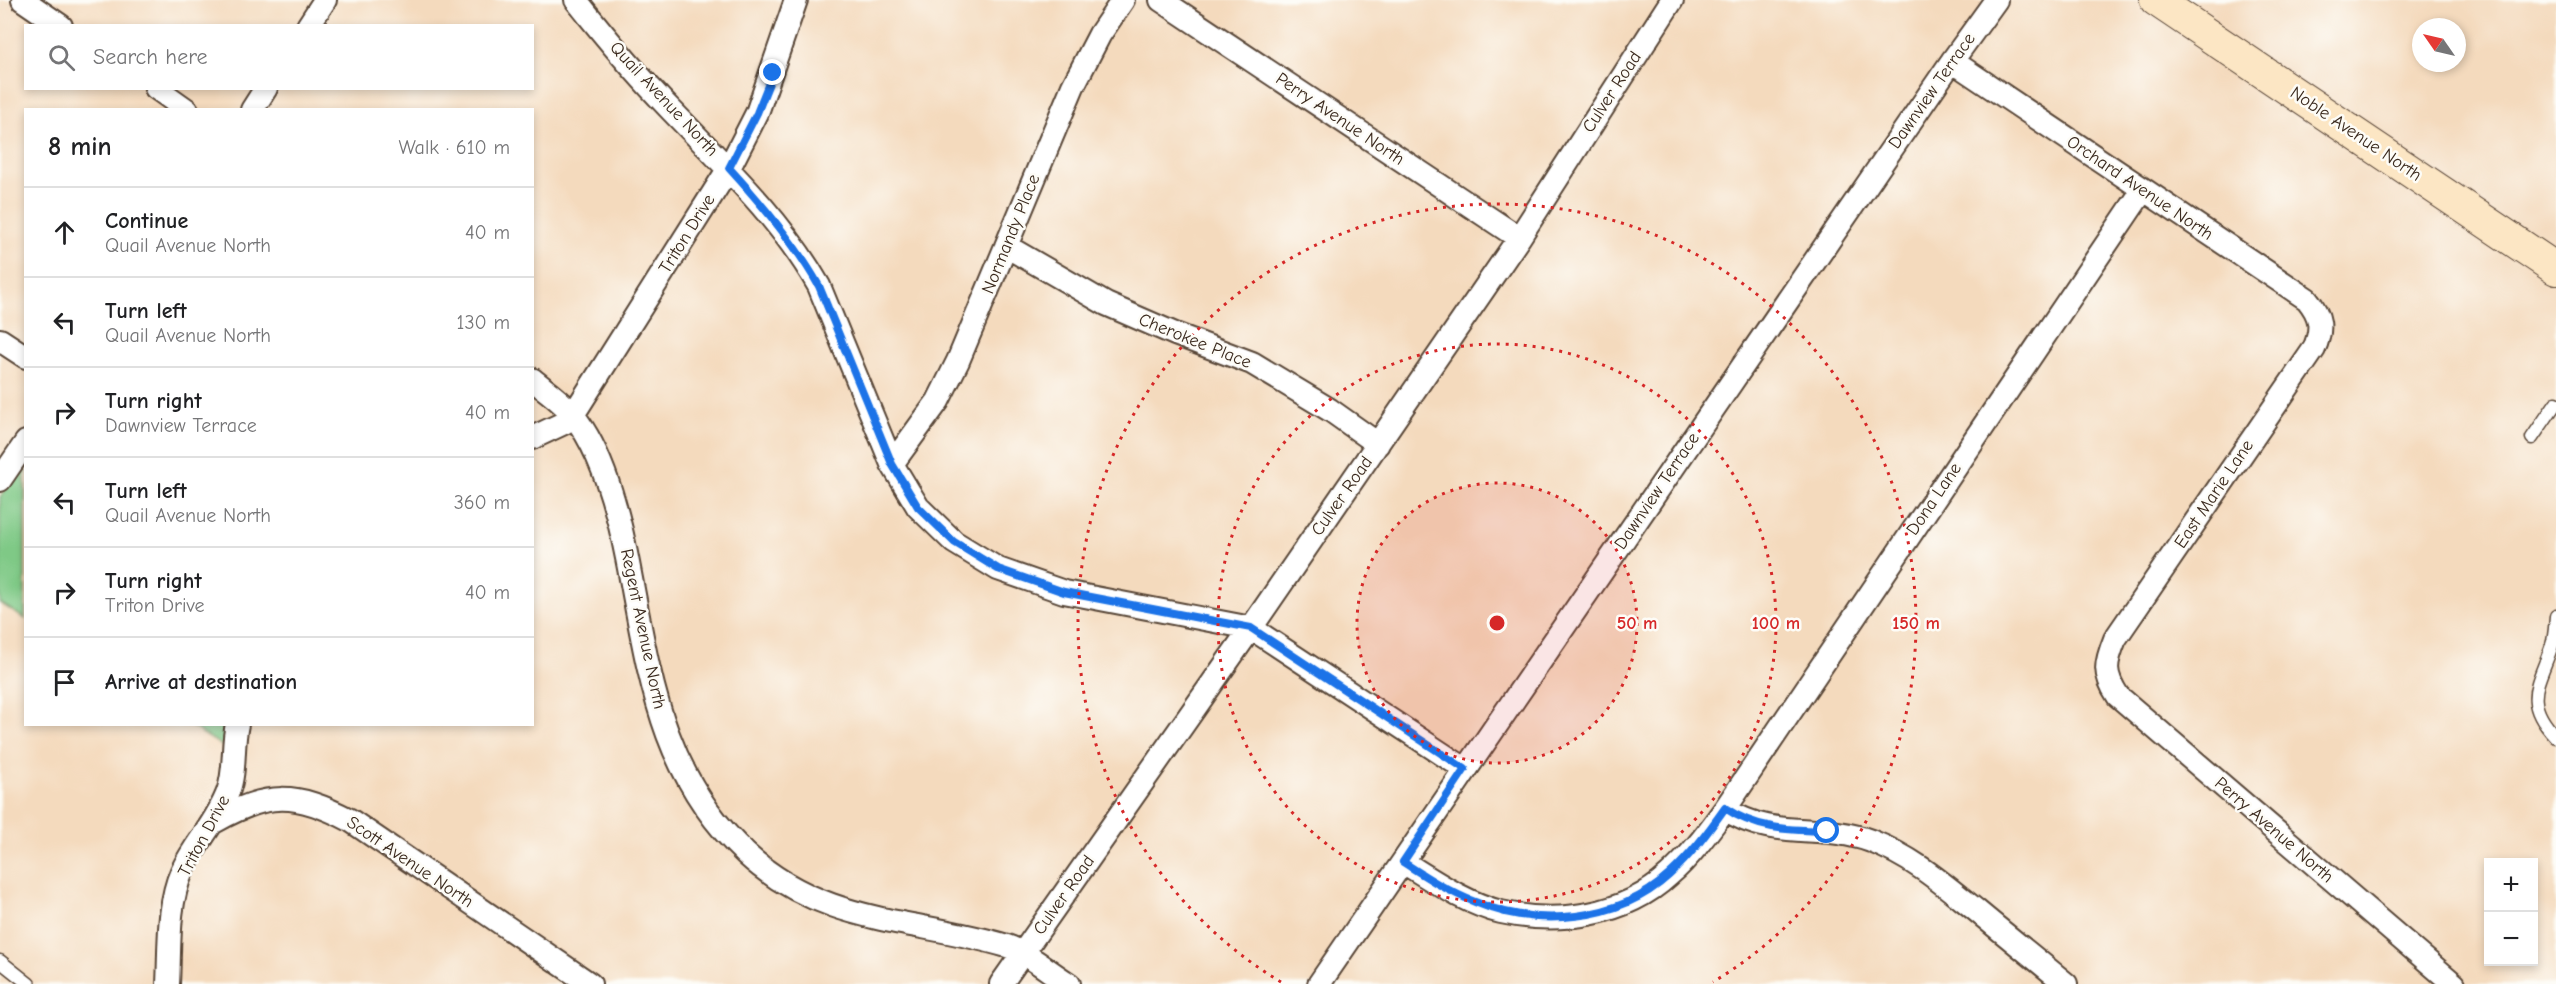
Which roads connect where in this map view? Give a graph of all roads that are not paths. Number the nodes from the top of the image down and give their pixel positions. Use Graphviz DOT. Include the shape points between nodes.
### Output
graph roads {
  1 [pos="23,0"];
  2 [pos="325,0"];
  3 [pos="576,0"];
  4 [pos="796,0"];
  5 [pos="1124,0"];
  6 [pos="1161,0"];
  7 [pos="1996,0"];
  8 [pos="2156,0"];
  9 [pos="1661,4"];
  10 [pos="58,24"];
  11 [pos="309,24"];
  12 [pos="1952,61"];
  13 [pos="159,90"];
  14 [pos="265,90"];
  15 [pos="184,108"];
  16 [pos="253,108"];
  17 [pos="729,168"];
  18 [pos="2143,190"];
  19 [pos="1519,238"];
  20 [pos="1006,246"];
  21 [pos="2556,269"];
  22 [pos="2320,320"];
  23 [pos="0,340"];
  24 [pos="24,356"];
  25 [pos="534,381"];
  26 [pos="2556,403"];
  27 [pos="573,415"];
  28 [pos="534,437"];
  29 [pos="2532,438"];
  30 [pos="1378,444"];
  31 [pos="24,445"];
  32 [pos="892,464"];
  33 [pos="0,480"];
  34 [pos="2556,616"];
  35 [pos="1251,628"];
  36 [pos="2106,668"];
  37 [pos="237,726"];
  38 [pos="2556,737"];
  39 [pos="1465,769"];
  40 [pos="1725,808"];
  41 [pos="214,822"];
  42 [pos="1403,862"];
  43 [pos="1022,954"];
  44 [pos="0,961"];
  45 [pos="29,984"];
  46 [pos="168,984"];
  47 [pos="590,984"];
  48 [pos="1001,984"];
  49 [pos="1068,984"];
  50 [pos="1319,984"];
  51 [pos="2066,984"];
  52 [pos="2454,984"];
  1 -- 10 [label="street"];
  2 -- 11 [label="street"];
  3 -- 17 [label="street, Quail Avenue North" via="670,110"];
  4 -- 17 [label="street, Triton Drive" via="757,113"];
  5 -- 20 [label="street, Normandy Place" via="1100,34 1073,86"];
  6 -- 19 [label="street, Perry Avenue North"];
  7 -- 12 [label="street, Dawnview Terrace"];
  8 -- 21 [label="street, Noble Avenue North"];
  9 -- 19 [label="street, Culver Road"];
  12 -- 18 [label="street, Orchard Avenue North"];
  12 -- 39 [label="street, Dawnview Terrace"];
  13 -- 15 [label="street"];
  14 -- 16 [label="street"];
  17 -- 27 [label="street, Triton Drive"];
  17 -- 32 [label="street, Quail Avenue North" via="775,222 819,286"];
  18 -- 22 [label="street, Orchard Avenue North" via="2307,299"];
  18 -- 40 [label="street, Dona Lane"];
  19 -- 30 [label="street, Culver Road"];
  20 -- 30 [label="street, Cherokee Place" via="1114,308 1252,363"];
  20 -- 32 [label="street, Normandy Place" via="938,401"];
  22 -- 36 [label="street, East Marie Lane" via="2320,335 2314,349 2115,639"];
  23 -- 24 [label="street"];
  25 -- 27 [label="street, Regent Avenue North"];
  26 -- 29 [label="lane"];
  27 -- 28 [label="street, Triton Drive"];
  27 -- 43 [label="street, Regent Avenue North" via="612,490 655,699 671,745 690,786 716,824 784,884 825,903 869,917 1009,946"];
  30 -- 35 [label="street, Culver Road"];
  31 -- 33 [label="street"];
  32 -- 35 [label="street, Quail Avenue North" via="933,524 998,569 1064,592"];
  34 -- 38 [label="lane" via="2553,643 2535,688 2542,722"];
  35 -- 39 [label="street, Quail Avenue North"];
  35 -- 43 [label="street, Culver Road"];
  36 -- 52 [label="street, Perry Avenue North" via="2118,696"];
  37 -- 41 [label="street, Triton Drive" via="229,790"];
  39 -- 42 [label="street, Dawnview Terrace"];
  40 -- 42 [label="street" via="1696,848 1668,877 1629,901 1580,916 1500,911 1449,891"];
  40 -- 51 [label="street" via="1762,827 1827,831 1868,840 1906,856"];
  41 -- 46 [label="street, Triton Drive" via="195,846 173,902"];
  41 -- 47 [label="street, Scott Avenue North" via="240,807 268,799 297,799 323,806 350,820"];
  42 -- 50 [label="street, Dawnview Terrace"];
  43 -- 48 [label="street, Culver Road"];
  43 -- 49 [label="street, Regent Avenue North"];
  44 -- 45 [label="lane"];
}
